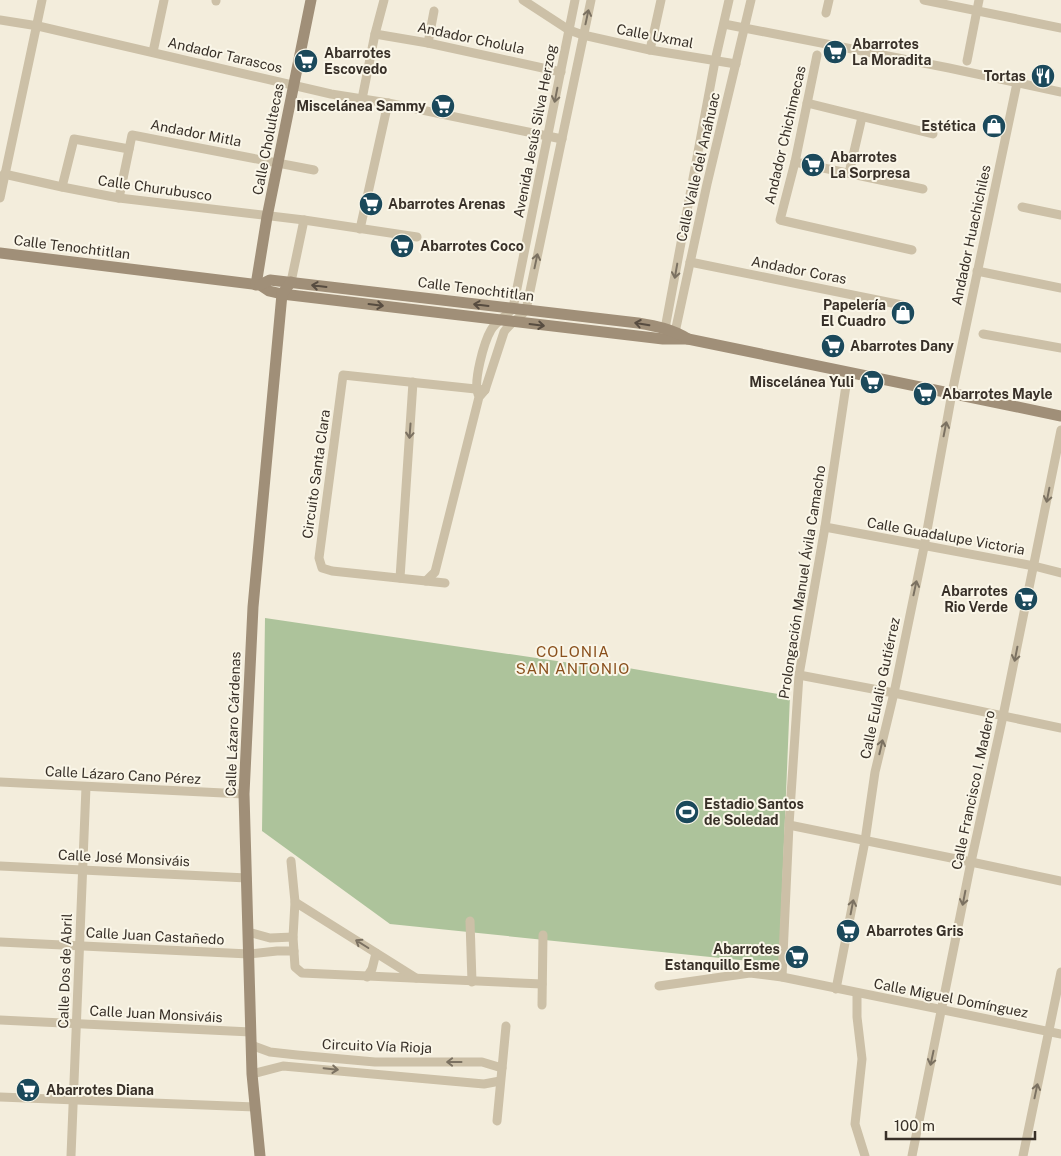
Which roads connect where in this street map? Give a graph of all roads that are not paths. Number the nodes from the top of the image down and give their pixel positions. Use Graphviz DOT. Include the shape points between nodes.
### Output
graph roads {
  1 [pos="42,0"];
  2 [pos="164,0"];
  3 [pos="311,0"];
  4 [pos="384,0"];
  5 [pos="523,0"];
  6 [pos="575,0"];
  7 [pos="591,0"];
  8 [pos="661,0"];
  9 [pos="729,0"];
  10 [pos="751,0"];
  11 [pos="829,0"];
  12 [pos="924,0"];
  13 [pos="980,0"];
  14 [pos="434,11"];
  15 [pos="977,11"];
  16 [pos="826,13"];
  17 [pos="0,20"];
  18 [pos="724,24"];
  19 [pos="38,26"];
  20 [pos="745,27"];
  21 [pos="1061,28"];
  22 [pos="569,30"];
  23 [pos="375,34"];
  24 [pos="583,35"];
  25 [pos="428,43"];
  26 [pos="650,50"];
  27 [pos="153,52"];
  28 [pos="817,55"];
  29 [pos="715,61"];
  30 [pos="967,61"];
  31 [pos="736,64"];
  32 [pos="560,72"];
  33 [pos="1016,83"];
  34 [pos="294,84"];
  35 [pos="1061,92"];
  36 [pos="362,99"];
  37 [pos="388,103"];
  38 [pos="807,104"];
  39 [pos="862,117"];
  40 [pos="933,134"];
  41 [pos="548,136"];
  42 [pos="562,139"];
  43 [pos="129,149"];
  44 [pos="5,154"];
  45 [pos="795,162"];
  46 [pos="278,163"];
  47 [pos="314,170"];
  48 [pos="849,173"];
  49 [pos="4,174"];
  50 [pos="692,181"];
  51 [pos="707,184"];
  52 [pos="62,187"];
  53 [pos="923,189"];
  54 [pos="0,198"];
  55 [pos="119,198"];
  56 [pos="1022,207"];
  57 [pos="1061,215"];
  58 [pos="267,217"];
  59 [pos="304,220"];
  60 [pos="360,229"];
  61 [pos="417,237"];
  62 [pos="912,250"];
  63 [pos="0,253"];
  64 [pos="690,262"];
  65 [pos="977,271"];
  66 [pos="291,282"];
  67 [pos="258,285"];
  68 [pos="1061,288"];
  69 [pos="346,289"];
  70 [pos="282,294"];
  71 [pos="344,301"];
  72 [pos="902,305"];
  73 [pos="514,308"];
  74 [pos="526,310"];
  75 [pos="501,320"];
  76 [pos="516,322"];
  77 [pos="669,334"];
  78 [pos="983,334"];
  79 [pos="1061,348"];
  80 [pos="848,372"];
  81 [pos="414,382"];
  82 [pos="480,392"];
  83 [pos="952,393"];
  84 [pos="1061,416"];
  85 [pos="1061,430"];
  86 [pos="825,527"];
  87 [pos="924,547"];
  88 [pos="1034,566"];
  89 [pos="1061,573"];
  90 [pos="400,578"];
  91 [pos="426,581"];
  92 [pos="445,583"];
  93 [pos="799,675"];
  94 [pos="894,693"];
  95 [pos="1003,716"];
  96 [pos="1061,728"];
  97 [pos="0,782"];
  98 [pos="86,787"];
  99 [pos="244,794"];
  100 [pos="789,826"];
  101 [pos="865,841"];
  102 [pos="291,860"];
  103 [pos="971,862"];
  104 [pos="0,866"];
  105 [pos="82,870"];
  106 [pos="247,878"];
  107 [pos="1061,882"];
  108 [pos="295,902"];
  109 [pos="470,921"];
  110 [pos="248,932"];
  111 [pos="543,935"];
  112 [pos="294,937"];
  113 [pos="0,942"];
  114 [pos="80,946"];
  115 [pos="294,951"];
  116 [pos="376,953"];
  117 [pos="249,954"];
  118 [pos="1061,972"];
  119 [pos="368,977"];
  120 [pos="782,977"];
  121 [pos="418,979"];
  122 [pos="472,982"];
  123 [pos="542,984"];
  124 [pos="659,986"];
  125 [pos="836,989"];
  126 [pos="857,993"];
  127 [pos="542,1006"];
  128 [pos="942,1010"];
  129 [pos="0,1020"];
  130 [pos="77,1024"];
  131 [pos="506,1026"];
  132 [pos="1049,1031"];
  133 [pos="251,1032"];
  134 [pos="1061,1034"];
  135 [pos="251,1045"];
  136 [pos="270,1052"];
  137 [pos="297,1055"];
  138 [pos="375,1062"];
  139 [pos="297,1066"];
  140 [pos="269,1068"];
  141 [pos="502,1068"];
  142 [pos="252,1074"];
  143 [pos="374,1074"];
  144 [pos="500,1081"];
  145 [pos="0,1097"];
  146 [pos="74,1100"];
  147 [pos="255,1107"];
  148 [pos="497,1121"];
  149 [pos="72,1156"];
  150 [pos="260,1156"];
  151 [pos="865,1156"];
  152 [pos="912,1156"];
  153 [pos="1022,1156"];
  1 -- 19 [label="street"];
  2 -- 27 [label="street"];
  3 -- 34 [label="street, Calle Cholultecas"];
  4 -- 23 [label="street"];
  5 -- 22 [label="street, Calle Uxmal"];
  6 -- 22 [label="street, Avenida Jesús Silva Herzog"];
  24 -- 7 [label="street, Avenida Jesús Silva Herzog, one-way"];
  8 -- 26 [label="street"];
  9 -- 18 [label="street, Calle Valle del Anáhuac"];
  10 -- 20 [label="street, Calle Valle del Anáhuac"];
  11 -- 16 [label="street"];
  12 -- 15 [label="street"];
  13 -- 15 [label="street"];
  14 -- 25 [label="street"];
  15 -- 21 [label="street"];
  15 -- 30 [label="street"];
  17 -- 19 [label="street, Andador Tarascos"];
  18 -- 20 [label="street"];
  18 -- 29 [label="street, Calle Valle del Anáhuac"];
  19 -- 27 [label="street, Andador Tarascos"];
  19 -- 44 [label="street"];
  20 -- 31 [label="street, Calle Valle del Anáhuac"];
  20 -- 33 [label="street"];
  22 -- 24 [label="street, Calle Uxmal"];
  22 -- 32 [label="street, Avenida Jesús Silva Herzog"];
  23 -- 25 [label="street, Andador Cholula"];
  23 -- 36 [label="street"];
  24 -- 26 [label="street, Calle Uxmal"];
  24 -- 42 [label="street, Avenida Jesús Silva Herzog"];
  25 -- 32 [label="street, Andador Cholula"];
  26 -- 29 [label="street, Calle Uxmal"];
  27 -- 34 [label="street, Andador Tarascos"];
  28 -- 38 [label="street, Andador Chichimecas"];
  29 -- 31 [label="street, Calle Uxmal"];
  29 -- 50 [label="street, Calle Valle del Anáhuac"];
  31 -- 51 [label="street, Calle Valle del Anáhuac"];
  32 -- 41 [label="street, Avenida Jesús Silva Herzog, one-way"];
  33 -- 35 [label="street"];
  33 -- 65 [label="street, Andador Huachichiles"];
  34 -- 36 [label="street, Andador Tarascos"];
  34 -- 46 [label="street, Calle Cholultecas"];
  36 -- 37 [label="street, Andador Tarascos"];
  37 -- 41 [label="street, Andador Tarascos"];
  37 -- 60 [label="street"];
  38 -- 39 [label="street"];
  38 -- 45 [label="street, Andador Chichimecas"];
  39 -- 40 [label="street"];
  39 -- 48 [label="street"];
  41 -- 42 [label="street, Andador Tarascos"];
  41 -- 73 [label="street, Avenida Jesús Silva Herzog"];
  74 -- 42 [label="street, Avenida Jesús Silva Herzog, one-way"];
  43 -- 46 [label="street, Andador Mitla" via="132,135"];
  43 -- 52 [label="street" via="74,139"];
  43 -- 55 [label="street"];
  44 -- 49 [label="street"];
  45 -- 48 [label="street"];
  45 -- 62 [label="street, Andador Chichimecas" via="780,220"];
  46 -- 47 [label="street, Andador Mitla"];
  46 -- 58 [label="street, Calle Cholultecas"];
  48 -- 53 [label="street"];
  49 -- 52 [label="street, Calle Churubusco"];
  49 -- 54 [label="street"];
  50 -- 51 [label="street"];
  50 -- 77 [label="street, Calle Valle del Anáhuac, one-way"];
  51 -- 64 [label="street, Calle Valle del Anáhuac"];
  52 -- 55 [label="street, Calle Churubusco"];
  55 -- 58 [label="street, Calle Churubusco"];
  56 -- 57 [label="street"];
  58 -- 59 [label="street, Calle Churubusco"];
  58 -- 67 [label="street, Calle Cholultecas"];
  59 -- 60 [label="street, Calle Churubusco"];
  59 -- 66 [label="street"];
  60 -- 61 [label="street, Calle Churubusco"];
  63 -- 67 [label="street, Calle Tenochtitlan"];
  64 -- 72 [label="street, Andador Coras"];
  64 -- 77 [label="street, Calle Valle del Anáhuac"];
  65 -- 68 [label="street"];
  65 -- 83 [label="street, Andador Huachichiles"];
  66 -- 67 [label="street, Calle Tenochtitlan" via="270,280"];
  69 -- 66 [label="street, Calle Tenochtitlan, one-way"];
  66 -- 70 [label="street"];
  67 -- 70 [label="street, Calle Tenochtitlan"];
  69 -- 71 [label="street"];
  73 -- 69 [label="street, Calle Tenochtitlan, one-way"];
  70 -- 71 [label="street, Calle Tenochtitlan"];
  70 -- 99 [label="street, Calle Lázaro Cárdenas" via="253,607"];
  71 -- 75 [label="street, Calle Tenochtitlan, one-way"];
  73 -- 74 [label="street, Calle Tenochtitlan"];
  73 -- 75 [label="street"];
  74 -- 76 [label="street, Avenida Jesús Silva Herzog"];
  77 -- 74 [label="street, Calle Tenochtitlan, one-way" via="638,323"];
  75 -- 76 [label="street, Calle Tenochtitlan"];
  75 -- 82 [label="street" via="490,331 482,360"];
  76 -- 77 [label="street, Calle Tenochtitlan, one-way"];
  76 -- 82 [label="street" via="504,332"];
  77 -- 80 [label="street, Calle Tenochtitlan"];
  78 -- 79 [label="street"];
  80 -- 83 [label="street, Calle Tenochtitlan"];
  80 -- 86 [label="street, Prolongación Manuel Ávila Camacho"];
  81 -- 82 [label="street, Circuito Santa Clara"];
  81 -- 90 [label="street, one-way"];
  81 -- 90 [label="street, Circuito Santa Clara" via="343,375 319,558 322,568 332,571"];
  82 -- 91 [label="street" via="435,572"];
  83 -- 84 [label="street, Calle Tenochtitlan"];
  87 -- 83 [label="street, Calle Eulalio Gutiérrez, one-way"];
  85 -- 88 [label="street, Calle Francisco I. Madero, one-way"];
  86 -- 87 [label="street, Calle Guadalupe Victoria"];
  86 -- 93 [label="street, Prolongación Manuel Ávila Camacho"];
  87 -- 88 [label="street, Calle Guadalupe Victoria"];
  94 -- 87 [label="street, Calle Eulalio Gutiérrez, one-way"];
  88 -- 89 [label="street, Calle Guadalupe Victoria"];
  88 -- 95 [label="street, Calle Francisco I. Madero, one-way"];
  90 -- 91 [label="street, Circuito Santa Clara"];
  91 -- 92 [label="street, Circuito Santa Clara"];
  93 -- 94 [label="street"];
  93 -- 100 [label="street, Prolongación Manuel Ávila Camacho"];
  94 -- 95 [label="street"];
  101 -- 94 [label="street, Calle Eulalio Gutiérrez, one-way" via="875,772"];
  95 -- 96 [label="street"];
  95 -- 103 [label="street, Calle Francisco I. Madero"];
  97 -- 98 [label="street, Calle Lázaro Cano Pérez"];
  98 -- 99 [label="street, Calle Lázaro Cano Pérez"];
  98 -- 105 [label="street, Calle Dos de Abril"];
  99 -- 106 [label="street, Calle Lázaro Cárdenas"];
  100 -- 101 [label="street"];
  100 -- 120 [label="street, Prolongación Manuel Ávila Camacho"];
  101 -- 103 [label="street"];
  125 -- 101 [label="street, Calle Eulalio Gutiérrez, one-way"];
  102 -- 108 [label="street"];
  103 -- 107 [label="street"];
  103 -- 128 [label="street, Calle Francisco I. Madero, one-way"];
  104 -- 105 [label="street, Calle José Monsiváis"];
  105 -- 106 [label="street, Calle José Monsiváis"];
  105 -- 114 [label="street, Calle Dos de Abril"];
  106 -- 110 [label="street, Calle Lázaro Cárdenas"];
  108 -- 112 [label="street"];
  116 -- 108 [label="street, one-way"];
  109 -- 122 [label="street"];
  110 -- 112 [label="street" via="270,938"];
  110 -- 117 [label="street, Calle Lázaro Cárdenas"];
  111 -- 123 [label="street"];
  112 -- 115 [label="street"];
  113 -- 114 [label="street, Calle Juan Castañedo"];
  114 -- 117 [label="street, Calle Juan Castañedo"];
  114 -- 130 [label="street, Calle Dos de Abril"];
  115 -- 117 [label="street, Calle Juan Castañedo"];
  115 -- 119 [label="street" via="296,967 302,973"];
  116 -- 119 [label="street"];
  116 -- 121 [label="street"];
  117 -- 133 [label="street, Calle Lázaro Cárdenas"];
  118 -- 132 [label="street"];
  119 -- 121 [label="street"];
  120 -- 124 [label="street, Calle Miguel Domínguez" via="750,973"];
  120 -- 125 [label="street, Calle Miguel Domínguez"];
  121 -- 122 [label="street"];
  122 -- 123 [label="street"];
  123 -- 127 [label="street"];
  125 -- 126 [label="street, Calle Miguel Domínguez"];
  126 -- 128 [label="street, Calle Miguel Domínguez"];
  126 -- 151 [label="street" via="862,1060 855,1124"];
  128 -- 132 [label="street, Calle Miguel Domínguez"];
  128 -- 152 [label="street, Calle Francisco I. Madero, one-way"];
  129 -- 130 [label="street, Calle Juan Monsiváis"];
  130 -- 133 [label="street, Calle Juan Monsiváis"];
  130 -- 146 [label="street, Calle Dos de Abril"];
  131 -- 141 [label="street"];
  132 -- 134 [label="street, Calle Miguel Domínguez"];
  153 -- 132 [label="street, one-way"];
  133 -- 135 [label="street, Calle Lázaro Cárdenas"];
  135 -- 136 [label="street, Circuito Vía Rioja"];
  135 -- 142 [label="street, Calle Lázaro Cárdenas"];
  136 -- 137 [label="street, Circuito Vía Rioja"];
  136 -- 140 [label="street" via="273,1058"];
  137 -- 138 [label="street, Circuito Vía Rioja"];
  137 -- 139 [label="street"];
  141 -- 138 [label="street, Circuito Vía Rioja, one-way" via="482,1062"];
  138 -- 143 [label="street"];
  139 -- 140 [label="street, Circuito Vía Rioja"];
  139 -- 143 [label="street, Circuito Vía Rioja, one-way"];
  140 -- 142 [label="street, Circuito Vía Rioja"];
  141 -- 144 [label="street"];
  142 -- 147 [label="street, Calle Lázaro Cárdenas"];
  143 -- 144 [label="street, Circuito Vía Rioja" via="484,1084"];
  144 -- 148 [label="street"];
  145 -- 146 [label="street"];
  146 -- 147 [label="street"];
  146 -- 149 [label="street, Calle Dos de Abril"];
  147 -- 150 [label="street, Calle Lázaro Cárdenas"];
}
